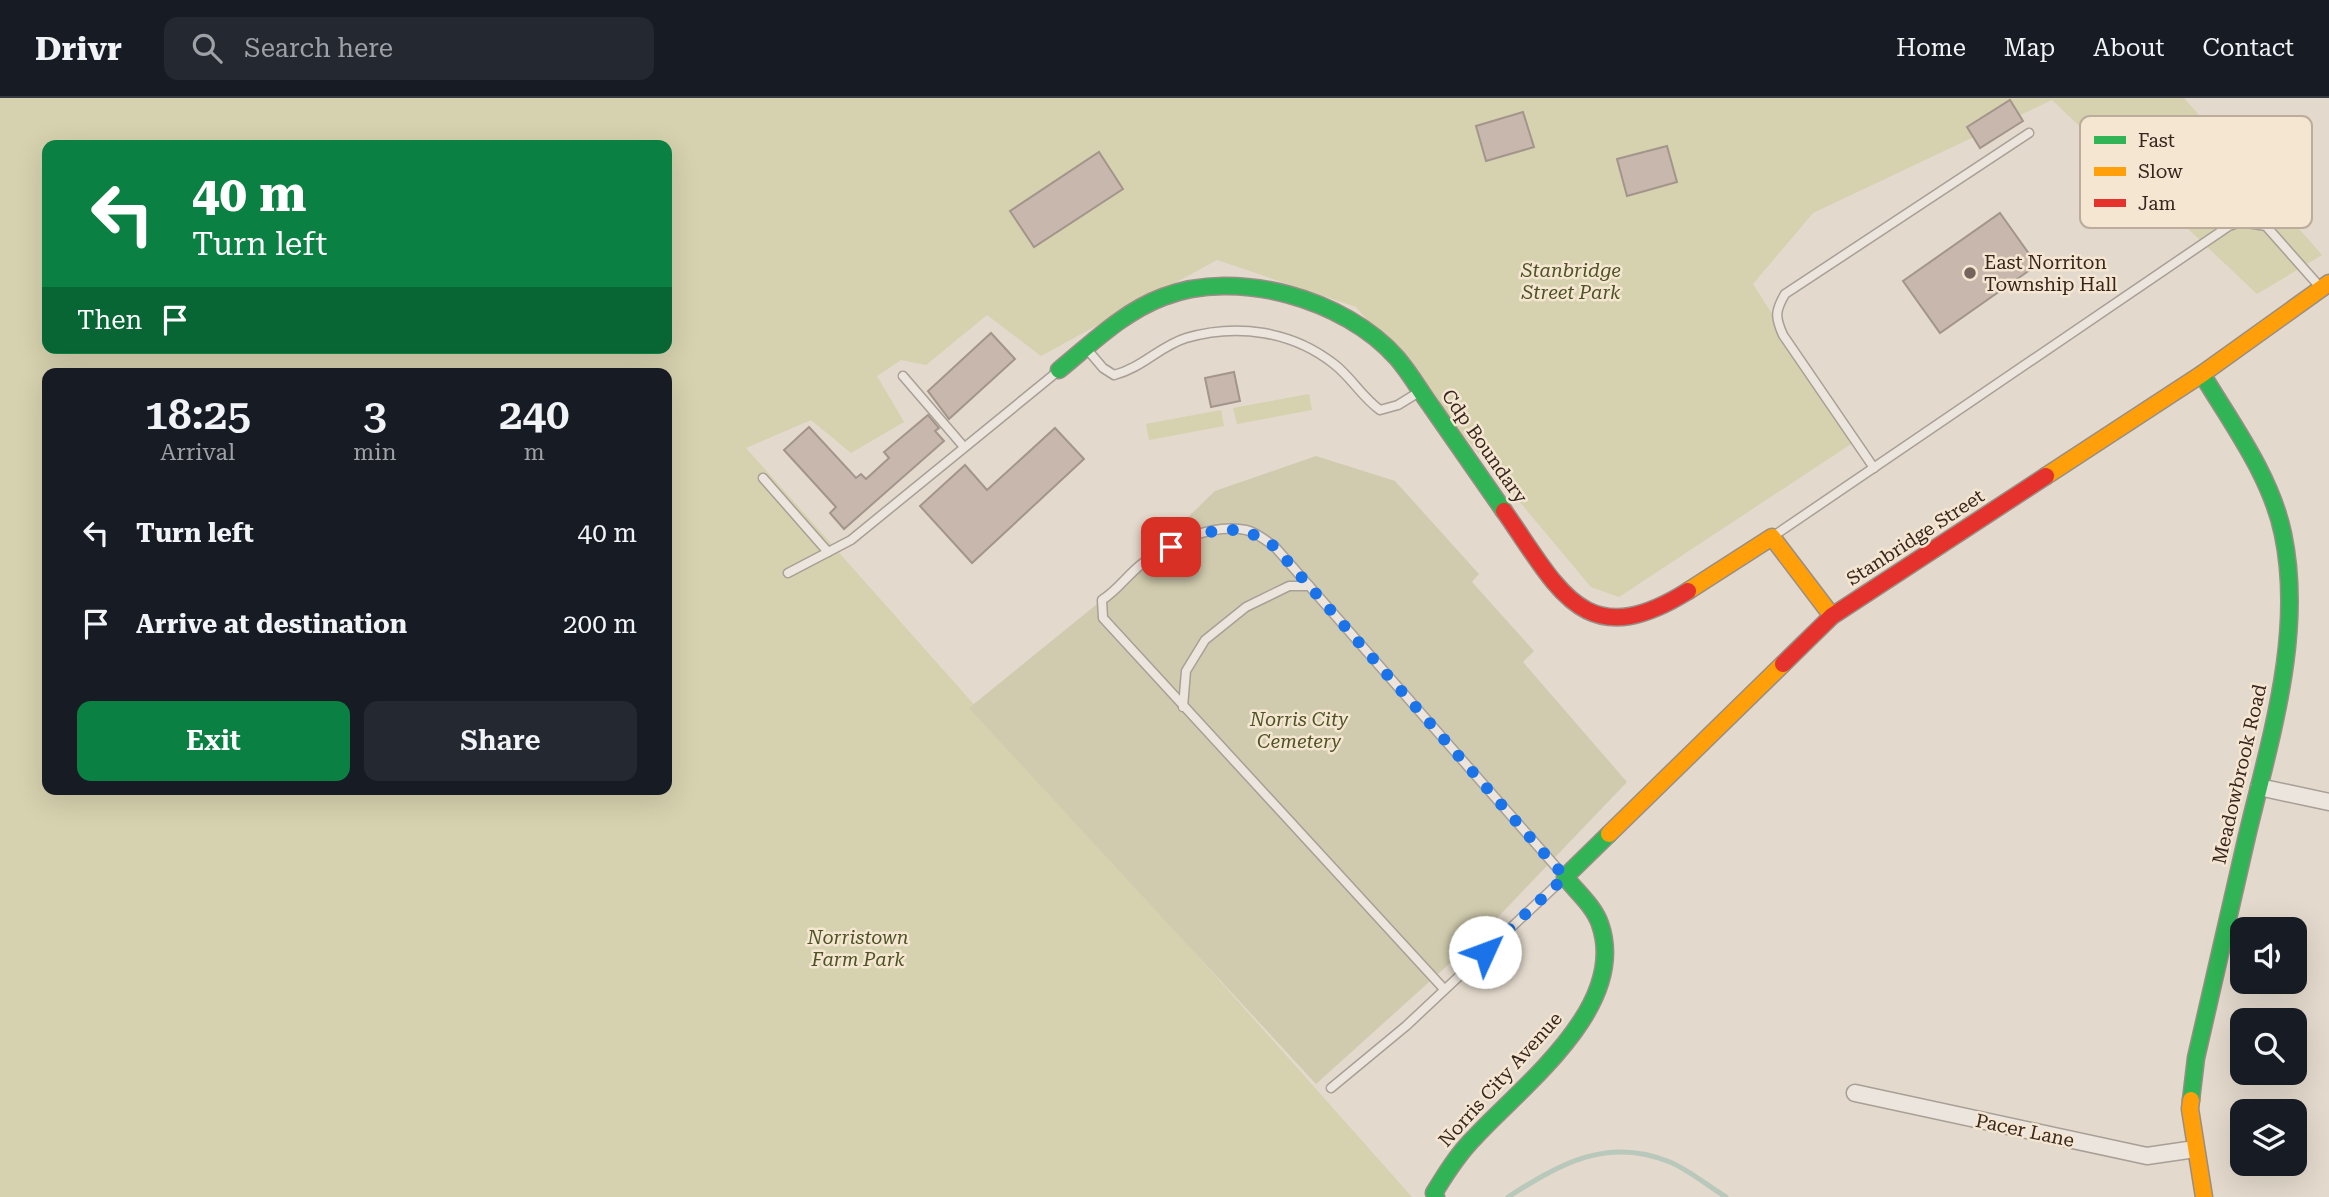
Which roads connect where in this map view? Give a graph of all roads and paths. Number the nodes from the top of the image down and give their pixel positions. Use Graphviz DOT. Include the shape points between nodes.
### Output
graph roads {
  1 [pos="2029,133"];
  2 [pos="2226,228"];
  3 [pos="2268,228"];
  4 [pos="2325,285"];
  5 [pos="1086,348"];
  6 [pos="1059,370"];
  7 [pos="2202,374"];
  8 [pos="904,376"];
  9 [pos="1422,391"];
  10 [pos="964,447"];
  11 [pos="1874,468"];
  12 [pos="763,478"];
  13 [pos="1772,537"];
  14 [pos="828,552"];
  15 [pos="789,573"];
  16 [pos="1309,586"];
  17 [pos="1832,616"];
  18 [pos="1183,707"];
  19 [pos="2259,787"];
  20 [pos="2329,802"];
  21 [pos="1565,877"];
  22 [pos="1444,989"];
  23 [pos="1331,1088"];
  24 [pos="1856,1093"];
  25 [pos="2195,1149"];
  26 [pos="1436,1197"];
  27 [pos="2204,1197"];
  1 -- 11 [label="lane" via="1785,294 1777,307 1775,318 1783,335"];
  2 -- 11 [label="lane"];
  3 -- 4 [label="lane"];
  4 -- 7 [label="street, Stanbridge Street"];
  5 -- 6 [label="street, Cdp Boundary"];
  5 -- 9 [label="street, Cdp Boundary" via="1131,314 1165,296 1216,286 1266,289 1318,304 1363,329 1397,358"];
  5 -- 9 [label="lane" via="1114,375 1132,370 1183,339 1218,331 1258,331 1298,342 1335,365 1380,410"];
  6 -- 10 [label="lane"];
  7 -- 17 [label="street, Stanbridge Street"];
  7 -- 19 [label="street, Meadowbrook Road" via="2252,458 2282,531 2290,575 2281,684"];
  8 -- 10 [label="lane"];
  9 -- 13 [label="street, Cdp Boundary" via="1562,593 1589,613 1621,620 1651,614"];
  10 -- 14 [label="lane" via="851,540"];
  11 -- 13 [label="lane"];
  12 -- 14 [label="lane"];
  13 -- 17 [label="street"];
  14 -- 15 [label="lane"];
  16 -- 18 [label="lane" via="1289,586 1246,607 1205,640 1186,671"];
  16 -- 18 [label="lane" via="1266,540 1247,530 1212,530 1142,564 1102,600 1103,618"];
  16 -- 21 [label="lane"];
  17 -- 21 [label="street, Stanbridge Street"];
  18 -- 22 [label="lane"];
  19 -- 20 [label="street"];
  19 -- 25 [label="street, Meadowbrook Road" via="2196,1058 2190,1109"];
  21 -- 22 [label="lane"];
  21 -- 26 [label="street, Norris City Avenue" via="1600,924 1606,974 1572,1034 1454,1161 1434,1193"];
  22 -- 23 [label="lane"];
  24 -- 25 [label="street, Pacer Lane" via="2147,1156"];
  25 -- 27 [label="street, Meadowbrook Road"];
}
